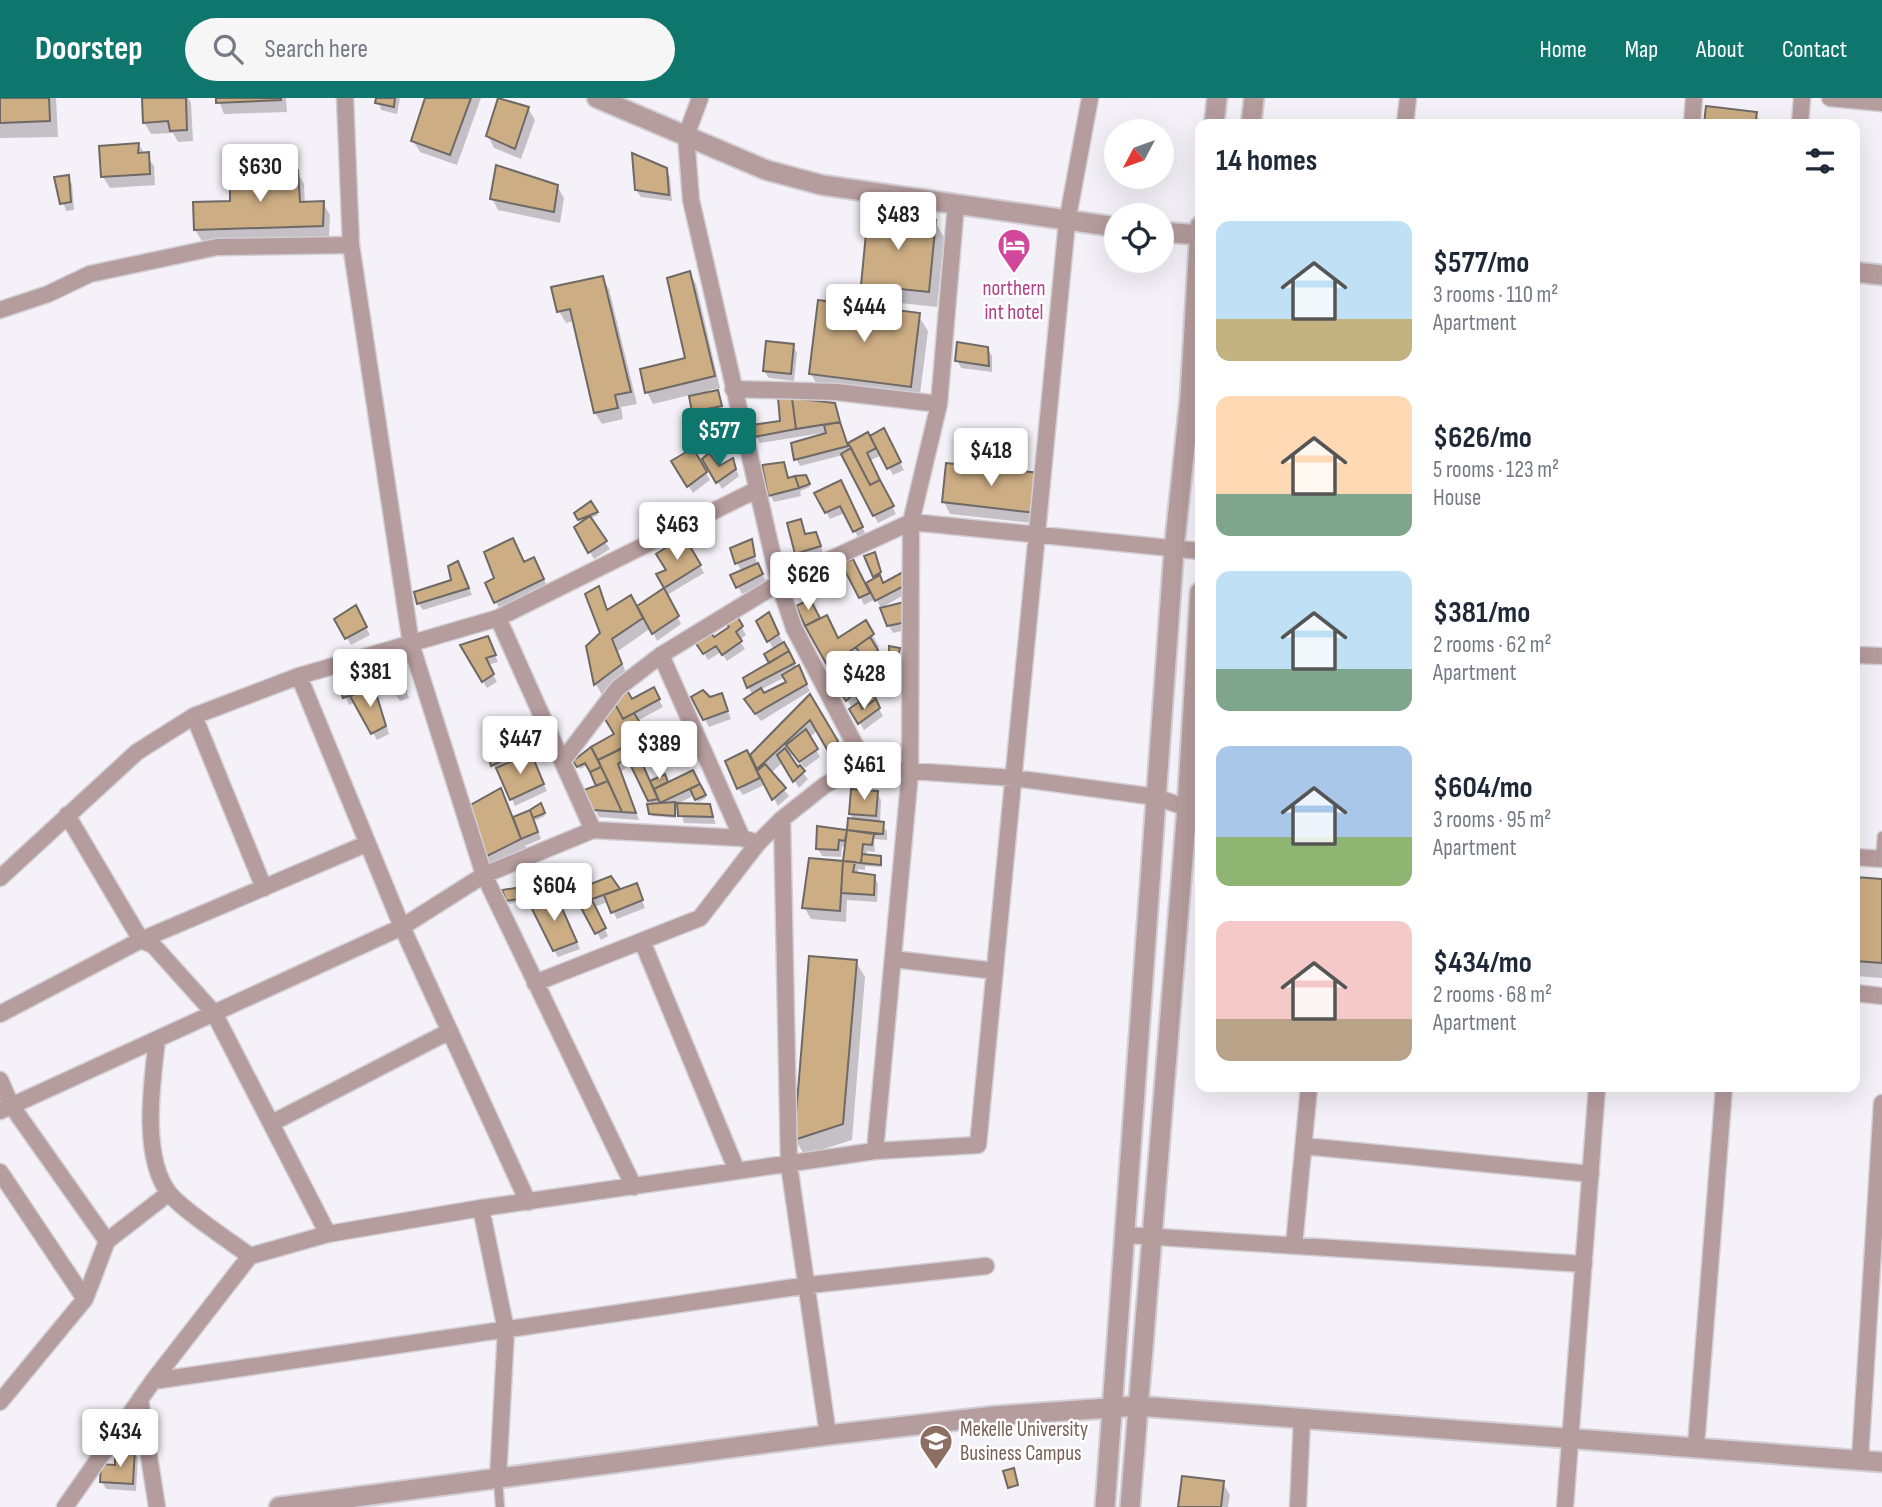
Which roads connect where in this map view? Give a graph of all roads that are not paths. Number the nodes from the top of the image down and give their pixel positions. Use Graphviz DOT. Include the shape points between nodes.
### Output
graph roads {
  1 [pos="345,98"];
  2 [pos="597,98"];
  3 [pos="700,98"];
  4 [pos="1090,98"];
  5 [pos="1217,98"];
  6 [pos="1254,98"];
  7 [pos="1408,98"];
  8 [pos="1694,98"];
  9 [pos="1802,98"];
  10 [pos="1829,98"];
  11 [pos="1882,103"];
  12 [pos="625,104"];
  13 [pos="1215,119"];
  14 [pos="1252,119"];
  15 [pos="1406,119"];
  16 [pos="1692,119"];
  17 [pos="1800,119"];
  18 [pos="686,136"];
  19 [pos="956,204"];
  20 [pos="1068,222"];
  21 [pos="1104,226"];
  22 [pos="1174,232"];
  23 [pos="1195,232"];
  24 [pos="351,245"];
  25 [pos="1860,273"];
  26 [pos="1882,275"];
  27 [pos="0,310"];
  28 [pos="733,389"];
  29 [pos="1195,398"];
  30 [pos="939,404"];
  31 [pos="756,491"];
  32 [pos="911,522"];
  33 [pos="1037,535"];
  34 [pos="1174,549"];
  35 [pos="1195,551"];
  36 [pos="779,583"];
  37 [pos="498,618"];
  38 [pos="411,644"];
  39 [pos="661,655"];
  40 [pos="1860,655"];
  41 [pos="1882,656"];
  42 [pos="299,676"];
  43 [pos="194,716"];
  44 [pos="564,759"];
  45 [pos="867,768"];
  46 [pos="1195,772"];
  47 [pos="910,773"];
  48 [pos="1014,778"];
  49 [pos="1156,797"];
  50 [pos="1194,808"];
  51 [pos="67,815"];
  52 [pos="782,819"];
  53 [pos="593,830"];
  54 [pos="1882,836"];
  55 [pos="750,841"];
  56 [pos="366,844"];
  57 [pos="1860,857"];
  58 [pos="1881,859"];
  59 [pos="484,876"];
  60 [pos="0,878"];
  61 [pos="264,888"];
  62 [pos="402,927"];
  63 [pos="141,940"];
  64 [pos="642,941"];
  65 [pos="893,959"];
  66 [pos="995,971"];
  67 [pos="535,983"];
  68 [pos="1143,990"];
  69 [pos="1172,994"];
  70 [pos="1860,994"];
  71 [pos="1882,996"];
  72 [pos="214,1013"];
  73 [pos="0,1014"];
  74 [pos="450,1031"];
  75 [pos="157,1040"];
  76 [pos="0,1080"];
  77 [pos="1309,1092"];
  78 [pos="1597,1092"];
  79 [pos="1724,1092"];
  80 [pos="1882,1103"];
  81 [pos="5,1108"];
  82 [pos="272,1123"];
  83 [pos="1304,1146"];
  84 [pos="875,1151"];
  85 [pos="789,1165"];
  86 [pos="737,1171"];
  87 [pos="0,1172"];
  88 [pos="1591,1174"];
  89 [pos="634,1187"];
  90 [pos="1879,1190"];
  91 [pos="169,1193"];
  92 [pos="528,1202"];
  93 [pos="481,1208"];
  94 [pos="328,1234"];
  95 [pos="1126,1235"];
  96 [pos="1152,1236"];
  97 [pos="107,1241"];
  98 [pos="1294,1245"];
  99 [pos="250,1256"];
  100 [pos="1584,1264"];
  101 [pos="986,1266"];
  102 [pos="809,1285"];
  103 [pos="1877,1285"];
  104 [pos="85,1299"];
  105 [pos="506,1330"];
  106 [pos="153,1381"];
  107 [pos="140,1399"];
  108 [pos="0,1402"];
  109 [pos="1137,1406"];
  110 [pos="1111,1409"];
  111 [pos="1302,1418"];
  112 [pos="828,1435"];
  113 [pos="1570,1438"];
  114 [pos="1696,1446"];
  115 [pos="1860,1460"];
  116 [pos="1882,1462"];
  117 [pos="498,1478"];
  118 [pos="65,1507"];
  119 [pos="158,1507"];
  120 [pos="279,1507"];
  121 [pos="500,1507"];
  122 [pos="1105,1507"];
  123 [pos="1130,1507"];
  124 [pos="1298,1507"];
  125 [pos="1565,1507"];
  1 -- 24 [label="street"];
  2 -- 12 [label="street"];
  3 -- 18 [label="street"];
  4 -- 20 [label="street"];
  5 -- 13 [label="street"];
  6 -- 14 [label="street"];
  7 -- 15 [label="street"];
  8 -- 16 [label="street"];
  9 -- 17 [label="street"];
  10 -- 11 [label="street"];
  12 -- 18 [label="street"];
  18 -- 19 [label="street" via="766,170 811,182"];
  18 -- 28 [label="street" via="691,200"];
  19 -- 20 [label="street"];
  19 -- 30 [label="street"];
  20 -- 21 [label="street"];
  20 -- 33 [label="street"];
  22 -- 23 [label="street"];
  24 -- 27 [label="street" via="217,247 90,274"];
  24 -- 38 [label="street"];
  25 -- 26 [label="street"];
  28 -- 30 [label="street" via="837,392"];
  28 -- 31 [label="street"];
  29 -- 34 [label="street"];
  30 -- 32 [label="street"];
  31 -- 36 [label="street"];
  31 -- 37 [label="street"];
  32 -- 33 [label="street"];
  32 -- 36 [label="street"];
  32 -- 47 [label="street"];
  33 -- 34 [label="street"];
  33 -- 48 [label="street"];
  34 -- 35 [label="street"];
  34 -- 49 [label="street"];
  36 -- 39 [label="street"];
  36 -- 45 [label="street" via="794,628"];
  37 -- 38 [label="street"];
  37 -- 44 [label="street"];
  38 -- 42 [label="street"];
  38 -- 59 [label="street"];
  39 -- 44 [label="street" via="618,688"];
  39 -- 55 [label="street"];
  40 -- 41 [label="street"];
  42 -- 43 [label="street"];
  42 -- 56 [label="street"];
  43 -- 51 [label="street" via="137,752"];
  43 -- 61 [label="street"];
  44 -- 53 [label="street"];
  45 -- 47 [label="street"];
  45 -- 52 [label="street" via="825,785"];
  46 -- 50 [label="street"];
  47 -- 48 [label="street"];
  47 -- 65 [label="street"];
  48 -- 49 [label="street"];
  48 -- 66 [label="street"];
  49 -- 50 [label="street"];
  49 -- 68 [label="street"];
  50 -- 69 [label="street"];
  51 -- 60 [label="street"];
  51 -- 63 [label="street"];
  52 -- 55 [label="street"];
  52 -- 85 [label="street"];
  53 -- 55 [label="street"];
  53 -- 59 [label="street"];
  54 -- 58 [label="lane"];
  55 -- 64 [label="street" via="700,918"];
  56 -- 61 [label="street"];
  56 -- 62 [label="street"];
  57 -- 58 [label="street"];
  59 -- 62 [label="street"];
  59 -- 67 [label="street"];
  61 -- 63 [label="street"];
  62 -- 72 [label="street"];
  62 -- 74 [label="street"];
  63 -- 72 [label="street" via="153,945"];
  63 -- 73 [label="street"];
  64 -- 67 [label="street"];
  64 -- 86 [label="street"];
  65 -- 66 [label="street"];
  65 -- 84 [label="street"];
  66 -- 84 [label="street" via="978,1146"];
  67 -- 89 [label="street"];
  68 -- 69 [label="street"];
  68 -- 95 [label="street"];
  69 -- 96 [label="street"];
  70 -- 71 [label="street"];
  72 -- 75 [label="street"];
  72 -- 82 [label="street"];
  74 -- 82 [label="street"];
  74 -- 92 [label="street"];
  75 -- 81 [label="street"];
  75 -- 91 [label="street" via="149,1110 154,1154"];
  76 -- 81 [label="street"];
  77 -- 83 [label="street"];
  78 -- 88 [label="street"];
  79 -- 114 [label="street"];
  80 -- 90 [label="street"];
  81 -- 97 [label="street"];
  82 -- 94 [label="street"];
  83 -- 88 [label="street"];
  83 -- 98 [label="street"];
  84 -- 85 [label="street"];
  85 -- 86 [label="street"];
  85 -- 102 [label="street"];
  86 -- 89 [label="street"];
  87 -- 104 [label="street"];
  88 -- 100 [label="street"];
  89 -- 92 [label="street"];
  90 -- 103 [label="street"];
  91 -- 97 [label="street"];
  91 -- 99 [label="street"];
  92 -- 93 [label="street"];
  93 -- 94 [label="street"];
  93 -- 105 [label="street"];
  94 -- 99 [label="street"];
  95 -- 96 [label="street"];
  95 -- 110 [label="street"];
  96 -- 98 [label="street"];
  96 -- 109 [label="street"];
  97 -- 104 [label="street"];
  98 -- 100 [label="street"];
  99 -- 106 [label="street"];
  100 -- 113 [label="street"];
  101 -- 102 [label="street"];
  102 -- 105 [label="street"];
  102 -- 112 [label="street"];
  103 -- 115 [label="street"];
  104 -- 108 [label="street"];
  105 -- 106 [label="street"];
  105 -- 117 [label="street"];
  106 -- 107 [label="street"];
  107 -- 118 [label="street"];
  107 -- 119 [label="street"];
  109 -- 110 [label="street"];
  109 -- 111 [label="street"];
  109 -- 123 [label="street"];
  110 -- 112 [label="street" via="995,1416"];
  110 -- 122 [label="street"];
  111 -- 113 [label="street"];
  111 -- 124 [label="street"];
  112 -- 117 [label="street"];
  113 -- 114 [label="street"];
  113 -- 125 [label="street"];
  114 -- 115 [label="street"];
  115 -- 116 [label="street"];
  117 -- 120 [label="street"];
  117 -- 121 [label="lane"];
}
